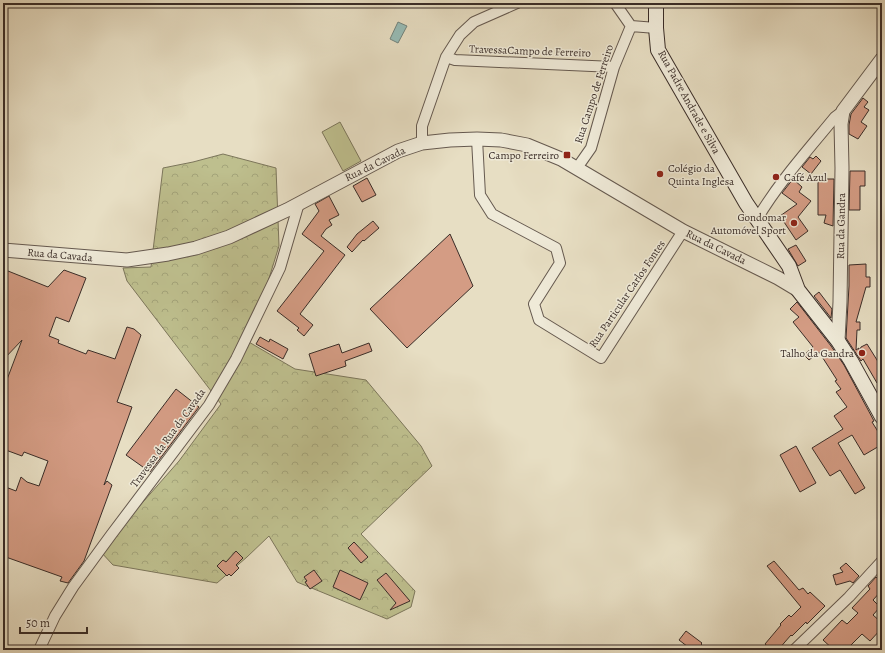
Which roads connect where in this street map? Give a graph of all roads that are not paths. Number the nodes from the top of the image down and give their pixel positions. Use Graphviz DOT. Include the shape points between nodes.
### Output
graph roads {
  1 [pos="517,3"];
  2 [pos="615,3"];
  3 [pos="656,3"];
  4 [pos="631,26"];
  5 [pos="656,28"];
  6 [pos="446,57"];
  7 [pos="882,59"];
  8 [pos="614,67"];
  9 [pos="843,111"];
  10 [pos="477,139"];
  11 [pos="422,143"];
  12 [pos="577,168"];
  13 [pos="299,203"];
  14 [pos="757,219"];
  15 [pos="683,231"];
  16 [pos="3,250"];
  17 [pos="798,290"];
  18 [pos="838,341"];
  19 [pos="882,417"];
  20 [pos="882,561"];
  21 [pos="39,650"];
  22 [pos="794,650"];
  1 -- 6 [label="street" via="474,22 460,35"];
  2 -- 4 [label="street"];
  3 -- 5 [label="main road, Rua Padre Andrade e Silva"];
  4 -- 5 [label="street"];
  4 -- 8 [label="street, Rua Campo de Ferreiro"];
  5 -- 14 [label="main road, Rua Padre Andrade e Silva" via="658,50"];
  6 -- 8 [label="street, TravessaCampo de Ferreiro" via="455,60"];
  6 -- 11 [label="street" via="422,126"];
  7 -- 9 [label="street"];
  8 -- 12 [label="street, Rua Campo de Ferreiro" via="591,148"];
  9 -- 14 [label="street" via="834,117 786,177"];
  9 -- 18 [label="street, Rua da Gandra"];
  10 -- 11 [label="street, Rua da Cavada"];
  10 -- 12 [label="street, Rua da Cavada" via="527,145"];
  10 -- 15 [label="street, Rua Particular Carlos Fontes" via="480,195 492,214 556,248 560,263 534,304 539,320 601,358"];
  11 -- 13 [label="street, Rua da Cavada" via="398,151"];
  12 -- 15 [label="street, Rua da Cavada"];
  13 -- 16 [label="street, Rua da Cavada" via="229,237 168,254 119,260"];
  13 -- 21 [label="street, Travessa da Rua da Cavada" via="280,268 236,358 209,405 73,587 55,616"];
  14 -- 17 [label="main road, Rua Padre Andrade e Silva" via="789,266"];
  15 -- 17 [label="street, Rua da Cavada"];
  17 -- 18 [label="main road, Rua Padre Andrade e Silva"];
  18 -- 19 [label="main road, Rua Padre Andrade e Silva"];
  20 -- 22 [label="street"];
}
